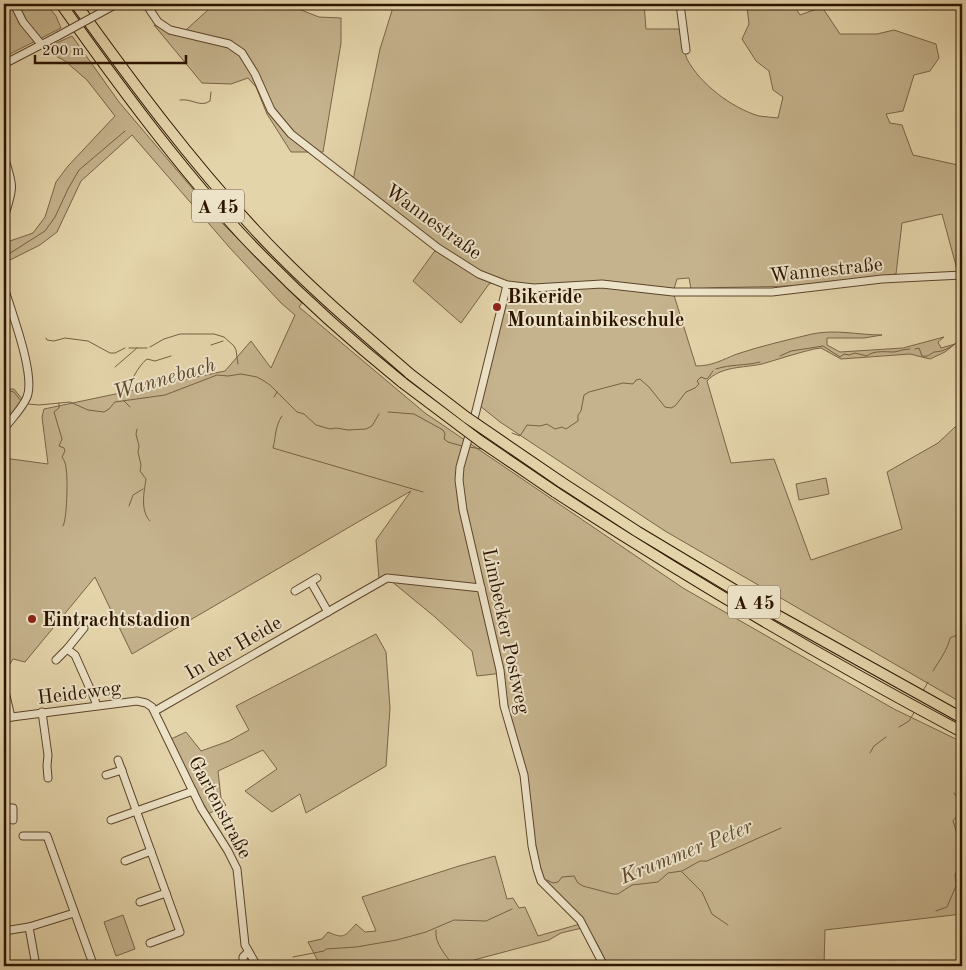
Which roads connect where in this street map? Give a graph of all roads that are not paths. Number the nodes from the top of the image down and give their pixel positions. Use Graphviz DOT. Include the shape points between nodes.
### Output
graph roads {
  1 [pos="14,4"];
  2 [pos="61,4"];
  3 [pos="76,4"];
  4 [pos="146,4"];
  5 [pos="680,4"];
  6 [pos="116,5"];
  7 [pos="41,44"];
  8 [pos="686,50"];
  9 [pos="4,64"];
  10 [pos="4,157"];
  11 [pos="4,217"];
  12 [pos="962,275"];
  13 [pos="507,285"];
  14 [pos="4,288"];
  15 [pos="4,429"];
  16 [pos="481,588"];
  17 [pos="295,591"];
  18 [pos="328,612"];
  19 [pos="84,628"];
  20 [pos="68,649"];
  21 [pos="56,660"];
  22 [pos="4,687"];
  23 [pos="96,705"];
  24 [pos="155,711"];
  25 [pos="42,712"];
  26 [pos="7,717"];
  27 [pos="962,718"];
  28 [pos="962,732"];
  29 [pos="118,760"];
  30 [pos="122,770"];
  31 [pos="106,775"];
  32 [pos="48,778"];
  33 [pos="193,791"];
  34 [pos="4,808"];
  35 [pos="137,811"];
  36 [pos="13,820"];
  37 [pos="111,820"];
  38 [pos="24,836"];
  39 [pos="151,852"];
  40 [pos="126,861"];
  41 [pos="166,893"];
  42 [pos="140,902"];
  43 [pos="74,913"];
  44 [pos="29,927"];
  45 [pos="4,931"];
  46 [pos="150,943"];
  47 [pos="248,952"];
  48 [pos="93,964"];
  49 [pos="36,966"];
  50 [pos="243,966"];
  51 [pos="257,966"];
  52 [pos="604,966"];
  1 -- 7 [label="street" via="23,22"];
  2 -- 28 [label="highway, A 45, bridge" via="164,143 240,233 337,327 403,383 555,492 700,584"];
  3 -- 27 [label="highway, A 45, bridge" via="182,146 256,231 333,306 410,374 561,482 721,583"];
  4 -- 13 [label="street, Wannestraße" via="158,22 170,30 219,41 238,49 248,61 275,116 292,134 438,248 479,274"];
  5 -- 8 [label="street"];
  6 -- 7 [label="street, bridge"];
  7 -- 9 [label="street"];
  10 -- 11 [label="street" via="11,177 12,194"];
  12 -- 13 [label="street, Wannestraße" via="882,279 772,292 673,292 602,284 534,288"];
  13 -- 16 [label="street, Limbecker Postweg" via="460,473 460,492"];
  14 -- 15 [label="street" via="26,365 28,394"];
  16 -- 18 [label="street, In der Heide" via="387,578"];
  16 -- 52 [label="street, Limbecker Postweg" via="500,670 504,706 524,775 532,846 541,881 580,920"];
  17 -- 18 [label="street, In der Heide" via="314,580"];
  18 -- 24 [label="street, In der Heide"];
  19 -- 20 [label="street"];
  20 -- 21 [label="street"];
  20 -- 23 [label="street" via="75,656"];
  22 -- 26 [label="street"];
  23 -- 24 [label="street, Heideweg" via="142,702"];
  23 -- 25 [label="street, Heideweg"];
  24 -- 33 [label="street, Gartenstraße"];
  25 -- 26 [label="street, Heideweg"];
  25 -- 32 [label="street"];
  29 -- 30 [label="street"];
  30 -- 31 [label="street"];
  30 -- 35 [label="street"];
  33 -- 35 [label="street"];
  33 -- 47 [label="street, Gartenstraße" via="237,869"];
  34 -- 36 [label="street" via="13,808"];
  35 -- 37 [label="street"];
  35 -- 39 [label="street"];
  38 -- 43 [label="street" via="47,836"];
  39 -- 40 [label="street"];
  39 -- 41 [label="street"];
  41 -- 42 [label="street"];
  41 -- 46 [label="street" via="180,932"];
  43 -- 44 [label="street"];
  43 -- 48 [label="street"];
  44 -- 45 [label="street"];
  44 -- 49 [label="street"];
  47 -- 50 [label="street" via="242,957"];
  47 -- 51 [label="street, Gartenstraße"];
}
